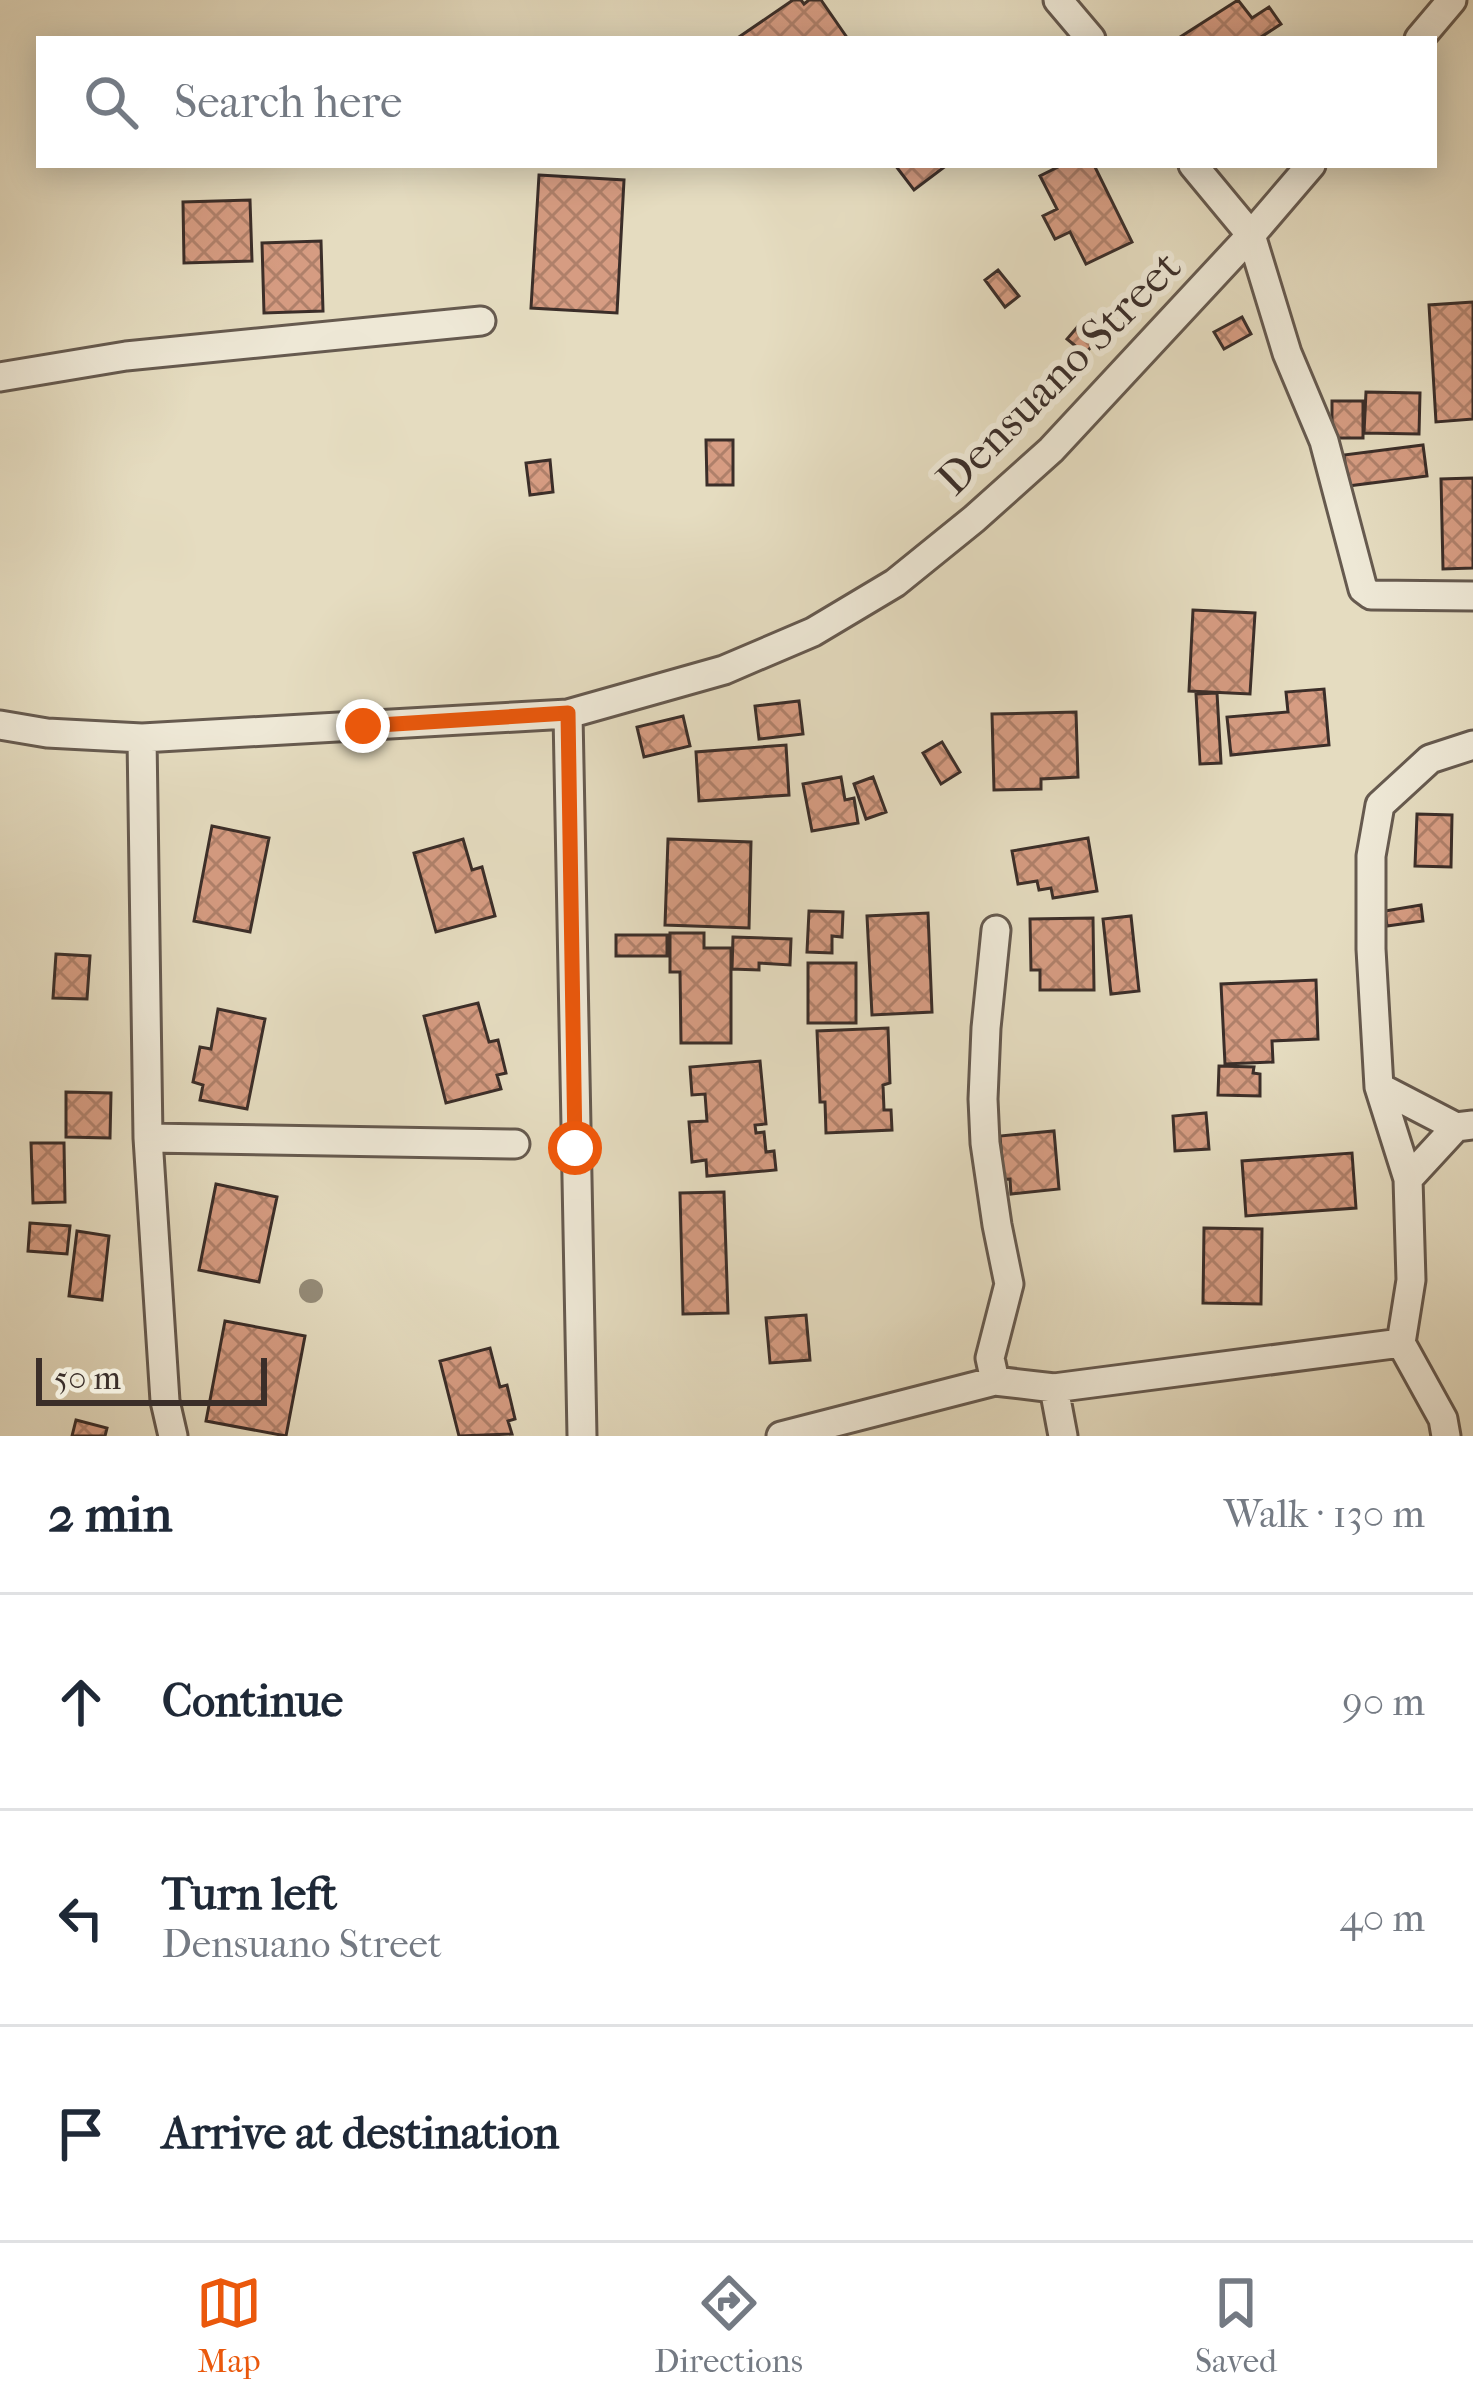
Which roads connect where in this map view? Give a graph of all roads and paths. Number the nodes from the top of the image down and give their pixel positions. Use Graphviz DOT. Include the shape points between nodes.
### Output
graph roads {
  1 [pos="1058,0"];
  2 [pos="1448,2"];
  3 [pos="1088,36"];
  4 [pos="1421,36"];
  5 [pos="1195,168"];
  6 [pos="1308,168"];
  7 [pos="1251,236"];
  8 [pos="481,321"];
  9 [pos="0,377"];
  10 [pos="1473,596"];
  11 [pos="568,713"];
  12 [pos="0,725"];
  13 [pos="142,738"];
  14 [pos="1473,745"];
  15 [pos="996,930"];
  16 [pos="1379,1087"];
  17 [pos="1464,1126"];
  18 [pos="148,1138"];
  19 [pos="515,1144"];
  20 [pos="1408,1179"];
  21 [pos="1401,1343"];
  22 [pos="995,1381"];
  23 [pos="1054,1388"];
  24 [pos="173,1436"];
  25 [pos="582,1436"];
  26 [pos="781,1436"];
  27 [pos="1063,1436"];
  28 [pos="1446,1436"];
  1 -- 3 [label="street"];
  2 -- 4 [label="street"];
  5 -- 7 [label="street"];
  6 -- 7 [label="street, Densuano Street"];
  7 -- 10 [label="street" via="1324,441 1363,590"];
  7 -- 11 [label="street, Densuano Street" via="1052,451 895,583 813,632 724,670"];
  8 -- 9 [label="street" via="126,356"];
  11 -- 13 [label="street, Densuano Street"];
  11 -- 25 [label="street"];
  12 -- 13 [label="street, Densuano Street"];
  13 -- 18 [label="street"];
  14 -- 16 [label="street" via="1430,758 1380,805 1371,856"];
  15 -- 22 [label="street" via="983,1099 1010,1284 990,1358"];
  16 -- 17 [label="street"];
  16 -- 20 [label="street"];
  17 -- 20 [label="street"];
  18 -- 19 [label="street"];
  18 -- 24 [label="street"];
  20 -- 21 [label="street" via="1411,1280"];
  21 -- 23 [label="street"];
  21 -- 28 [label="street"];
  22 -- 23 [label="street"];
  22 -- 26 [label="street"];
  23 -- 27 [label="street"];
}
